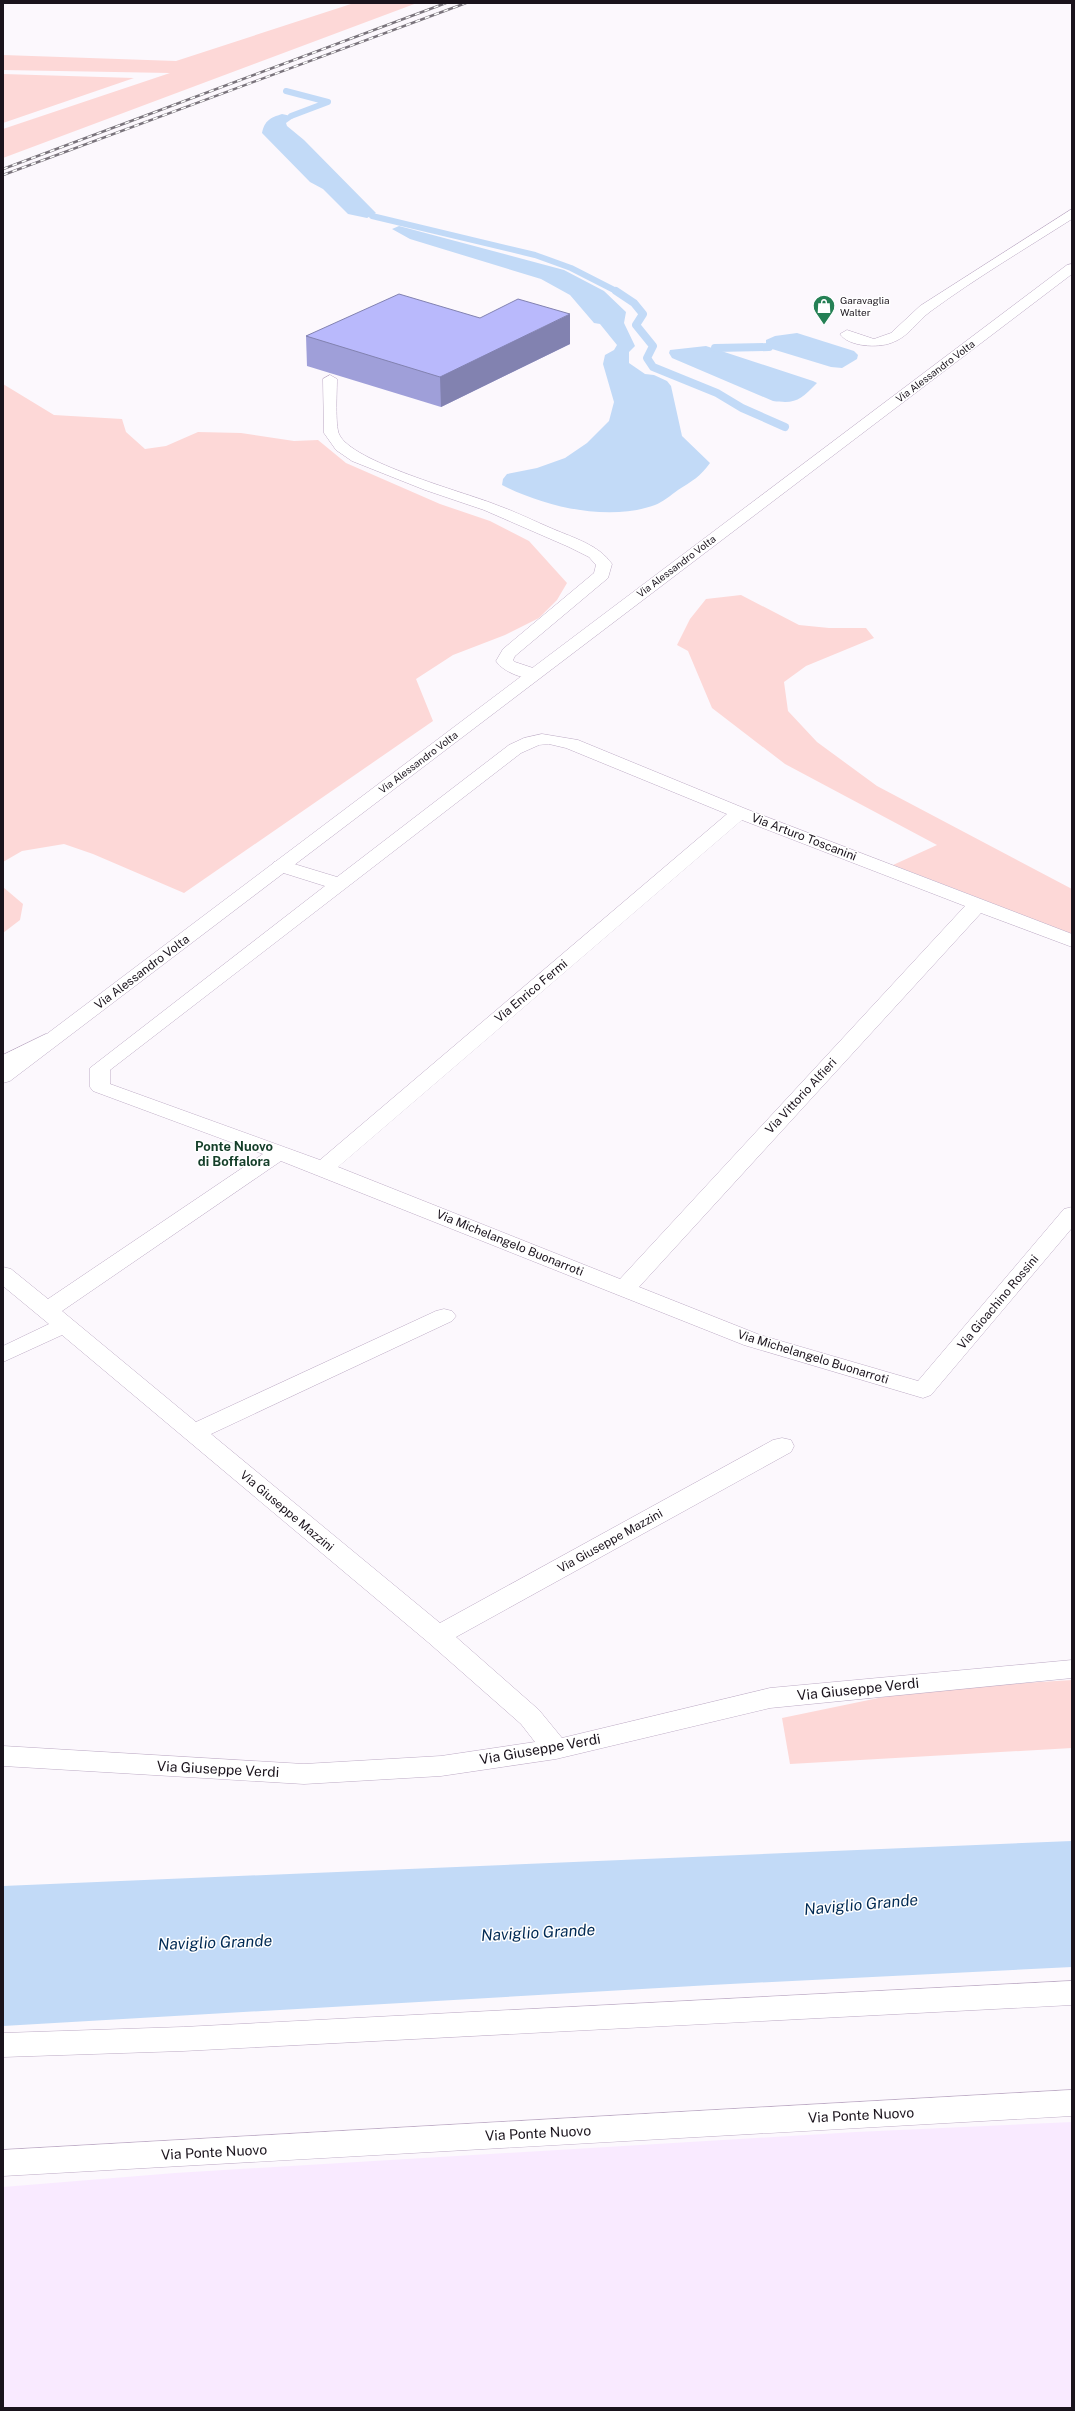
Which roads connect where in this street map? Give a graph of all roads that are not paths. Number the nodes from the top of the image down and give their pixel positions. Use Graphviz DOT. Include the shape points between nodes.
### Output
graph roads {
  1 [pos="1072,213"];
  2 [pos="1072,268"];
  3 [pos="846,334"];
  4 [pos="330,379"];
  5 [pos="533,674"];
  6 [pos="740,813"];
  7 [pos="281,866"];
  8 [pos="340,884"];
  9 [pos="978,904"];
  10 [pos="1072,940"];
  11 [pos="68,1028"];
  12 [pos="3,1063"];
  13 [pos="3,1077"];
  14 [pos="279,1153"];
  15 [pos="323,1169"];
  16 [pos="1072,1214"];
  17 [pos="3,1274"];
  18 [pos="624,1288"];
  19 [pos="444,1316"];
  20 [pos="54,1318"];
  21 [pos="3,1355"];
  22 [pos="923,1390"];
  23 [pos="192,1433"];
  24 [pos="782,1446"];
  25 [pos="438,1636"];
  26 [pos="1072,1669"];
  27 [pos="556,1749"];
  28 [pos="3,1756"];
  29 [pos="1072,1993"];
  30 [pos="3,2045"];
  31 [pos="1072,2103"];
  32 [pos="3,2163"];
  1 -- 3 [label="street" via="925,309 912,324 886,341 872,343"];
  2 -- 5 [label="street, Via Alessandro Volta"];
  4 -- 5 [label="street" via="331,433 341,447 357,458 489,507 595,554 604,564 602,575 504,661 509,666"];
  5 -- 7 [label="street, Via Alessandro Volta"];
  6 -- 8 [label="street, Via Arturo Toscanini" via="572,744 554,738 536,738 515,749"];
  6 -- 9 [label="street, Via Arturo Toscanini"];
  6 -- 15 [label="street, Via Enrico Fermi"];
  7 -- 8 [label="street"];
  7 -- 11 [label="street, Via Alessandro Volta"];
  8 -- 14 [label="street, Via Michelangelo Buonarroti" via="100,1068 100,1087"];
  9 -- 10 [label="street, Via Arturo Toscanini"];
  9 -- 18 [label="street, Via Vittorio Alfieri"];
  11 -- 12 [label="street"];
  11 -- 13 [label="street, Via Alessandro Volta"];
  14 -- 15 [label="street, Via Michelangelo Buonarroti"];
  14 -- 20 [label="street"];
  15 -- 18 [label="street, Via Michelangelo Buonarroti"];
  16 -- 22 [label="street, Via Gioachino Rossini"];
  17 -- 20 [label="street, Via Giuseppe Mazzini"];
  18 -- 22 [label="street, Via Michelangelo Buonarroti" via="752,1340"];
  19 -- 23 [label="street"];
  20 -- 21 [label="street"];
  20 -- 23 [label="street, Via Giuseppe Mazzini"];
  23 -- 25 [label="street, Via Giuseppe Mazzini"];
  24 -- 25 [label="street, Via Giuseppe Mazzini"];
  25 -- 27 [label="street, Via Giuseppe Mazzini" via="530,1717"];
  26 -- 27 [label="street, Via Giuseppe Verdi" via="770,1698"];
  27 -- 28 [label="street, Via Giuseppe Verdi" via="441,1766 304,1774"];
  29 -- 30 [label="street" via="183,2039"];
  31 -- 32 [label="street, Via Ponte Nuovo"];
}
